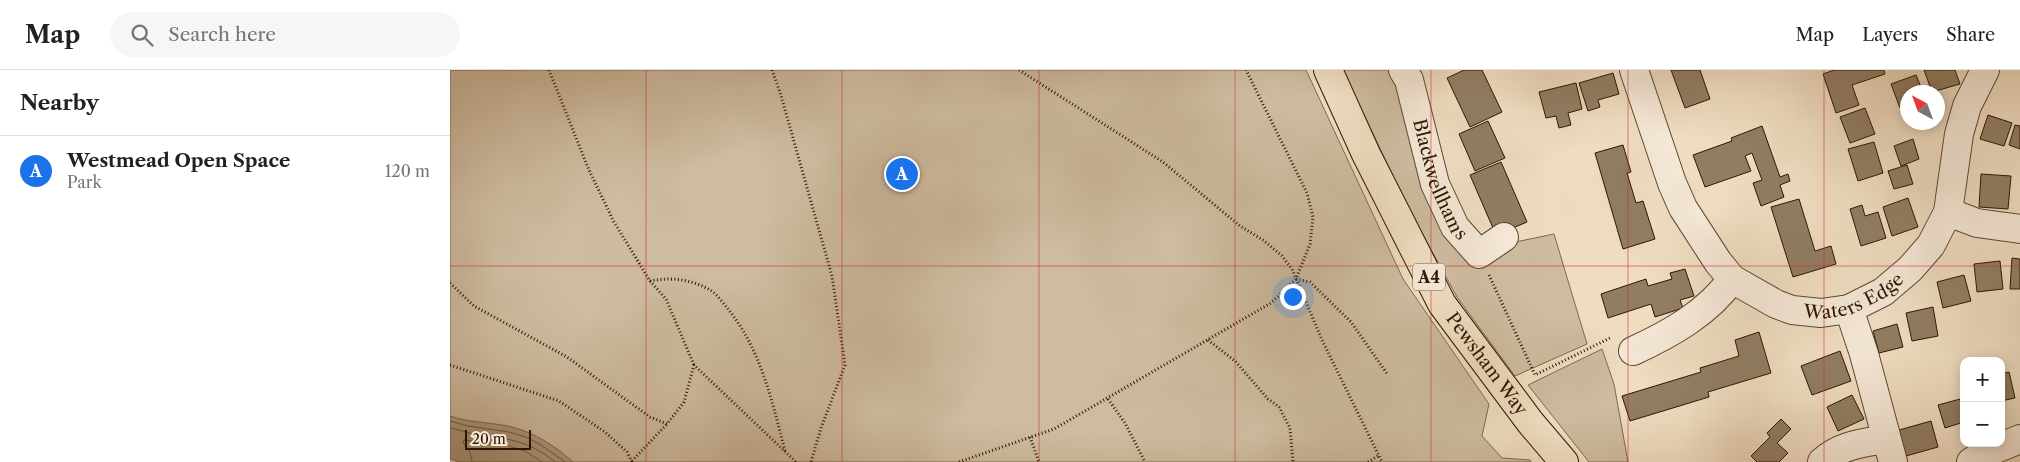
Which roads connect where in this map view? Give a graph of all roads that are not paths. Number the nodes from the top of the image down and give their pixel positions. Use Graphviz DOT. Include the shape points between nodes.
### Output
graph roads {
  1 [pos="1328,70"];
  2 [pos="1403,70"];
  3 [pos="1634,70"];
  4 [pos="1985,70"];
  5 [pos="1948,212"];
  6 [pos="2020,229"];
  7 [pos="1504,237"];
  8 [pos="1732,279"];
  9 [pos="1848,309"];
  10 [pos="1633,351"];
  11 [pos="2019,432"];
  12 [pos="1890,450"];
  13 [pos="1564,462"];
  14 [pos="1822,462"];
  15 [pos="1971,462"];
  1 -- 13 [label="main road, Pewsham Way / A4" via="1366,154 1442,304"];
  2 -- 7 [label="street, Blackwellhams" via="1409,80 1435,184 1455,227 1479,254"];
  3 -- 8 [label="street, Waters Edge" via="1679,200 1700,236"];
  4 -- 5 [label="street, Waters Edge" via="1970,99 1959,134"];
  5 -- 6 [label="street" via="1977,224"];
  5 -- 9 [label="street, Waters Edge" via="1922,258 1883,292"];
  8 -- 9 [label="street, Waters Edge" via="1792,310 1821,313"];
  8 -- 10 [label="street" via="1716,300 1692,318"];
  9 -- 12 [label="street"];
  11 -- 15 [label="street"];
  12 -- 14 [label="street" via="1848,446"];
}
